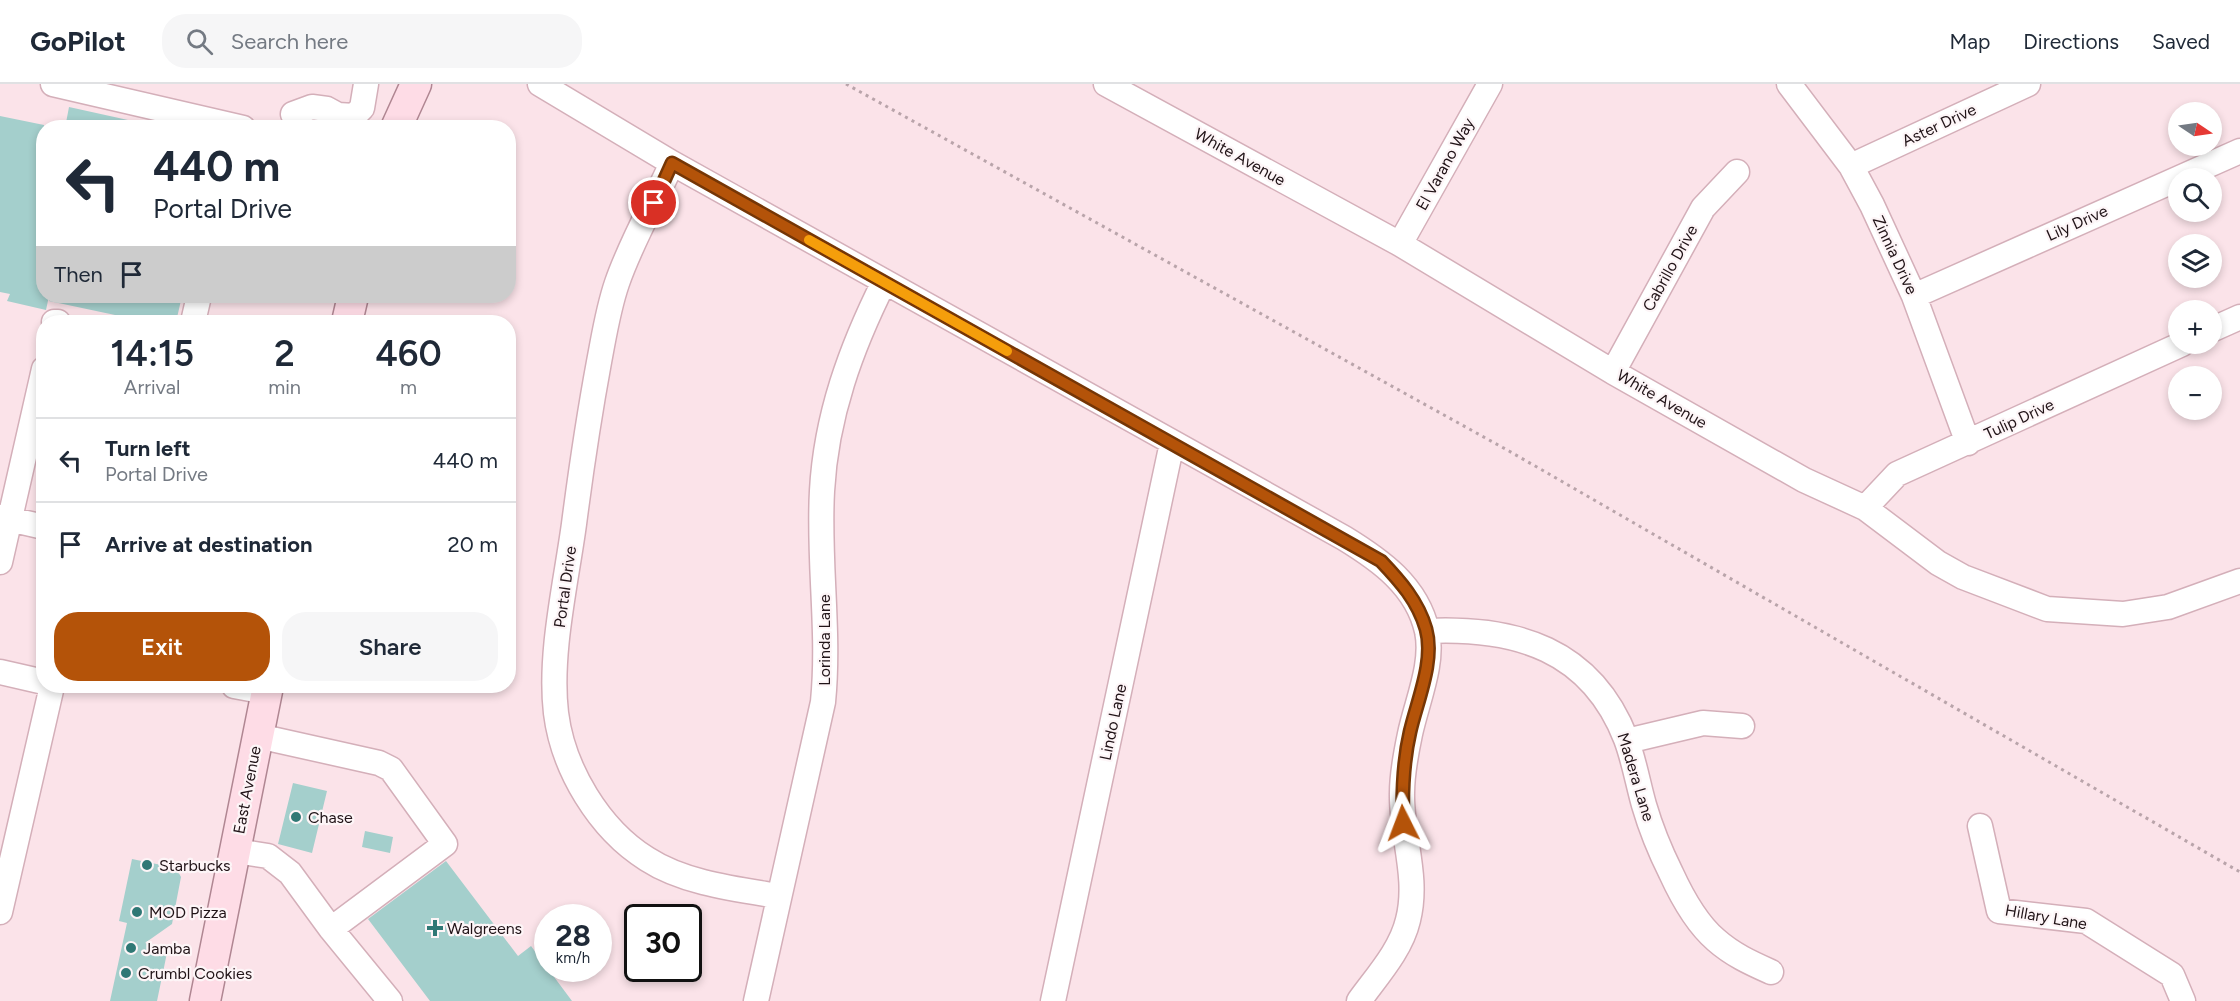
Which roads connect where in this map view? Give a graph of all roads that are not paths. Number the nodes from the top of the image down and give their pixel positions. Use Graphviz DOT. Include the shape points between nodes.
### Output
graph roads {
  1 [pos="366,84"];
  2 [pos="416,84"];
  3 [pos="540,84"];
  4 [pos="1106,84"];
  5 [pos="1490,84"];
  6 [pos="1789,84"];
  7 [pos="2028,84"];
  8 [pos="68,86"];
  9 [pos="293,114"];
  10 [pos="210,120"];
  11 [pos="400,120"];
  12 [pos="2240,151"];
  13 [pos="672,163"];
  14 [pos="1851,166"];
  15 [pos="1737,172"];
  16 [pos="1400,244"];
  17 [pos="884,282"];
  18 [pos="1914,296"];
  19 [pos="2240,317"];
  20 [pos="2222,325"];
  21 [pos="2168,350"];
  22 [pos="1613,372"];
  23 [pos="36,400"];
  24 [pos="1968,442"];
  25 [pos="1173,443"];
  26 [pos="1865,508"];
  27 [pos="5,518"];
  28 [pos="36,524"];
  29 [pos="0,562"];
  30 [pos="2240,581"];
  31 [pos="1427,631"];
  32 [pos="0,672"];
  33 [pos="36,680"];
  34 [pos="49,693"];
  35 [pos="266,693"];
  36 [pos="1742,726"];
  37 [pos="258,736"];
  38 [pos="1627,741"];
  39 [pos="1980,826"];
  40 [pos="235,850"];
  41 [pos="778,896"];
  42 [pos="0,912"];
  43 [pos="331,929"];
  44 [pos="1771,972"];
  45 [pos="205,1001"];
  46 [pos="390,1001"];
  47 [pos="756,1001"];
  48 [pos="1053,1001"];
  49 [pos="1359,1001"];
  50 [pos="2183,1001"];
  1 -- 9 [label="street" via="362,108 354,116 338,116 312,106"];
  2 -- 11 [label="main road"];
  3 -- 13 [label="street"];
  4 -- 16 [label="street, White Avenue"];
  5 -- 16 [label="street, El Varano Way"];
  6 -- 14 [label="street, Zinnia Drive"];
  7 -- 14 [label="street, Aster Drive"];
  8 -- 10 [label="street"];
  12 -- 18 [label="street, Lily Drive"];
  13 -- 17 [label="street"];
  13 -- 41 [label="street, Portal Drive" via="617,282 608,312 588,420 559,634 556,712 562,745 578,782 621,838 647,859 677,873"];
  14 -- 18 [label="street, Zinnia Drive"];
  15 -- 22 [label="street, Cabrillo Drive" via="1702,208"];
  16 -- 22 [label="street, White Avenue"];
  17 -- 25 [label="street"];
  17 -- 41 [label="street, Lorinda Lane" via="844,373 826,450 821,530 827,663 823,702"];
  18 -- 24 [label="street, Zinnia Drive"];
  19 -- 20 [label="street"];
  21 -- 24 [label="street, Tulip Drive"];
  22 -- 26 [label="street, White Avenue" via="1804,480"];
  23 -- 27 [label="street"];
  24 -- 26 [label="street, Tulip Drive" via="1897,474"];
  25 -- 31 [label="street" via="1381,561 1402,583"];
  25 -- 48 [label="street, Lindo Lane"];
  26 -- 30 [label="street, White Avenue" via="1963,577 2047,609 2123,614 2168,607"];
  27 -- 28 [label="street"];
  27 -- 29 [label="street"];
  31 -- 38 [label="street, Madera Lane" via="1491,632 1547,649 1575,667 1597,689 1615,714"];
  31 -- 49 [label="street" via="1424,676 1410,734 1402,793 1413,899 1399,945"];
  32 -- 33 [label="street"];
  34 -- 42 [label="street"];
  35 -- 37 [label="main road, East Avenue"];
  36 -- 38 [label="street" via="1702,723"];
  37 -- 40 [label="main road, East Avenue"];
  37 -- 43 [label="street" via="391,769 445,844"];
  38 -- 44 [label="street, Madera Lane" via="1653,832 1678,890 1715,939 1742,959"];
  39 -- 50 [label="street, Hillary Lane" via="1999,911 2086,921 2172,975"];
  40 -- 43 [label="street" via="268,856 290,873"];
  40 -- 45 [label="main road, East Avenue"];
  41 -- 47 [label="street, Lorinda Lane"];
  43 -- 46 [label="street"];
}
